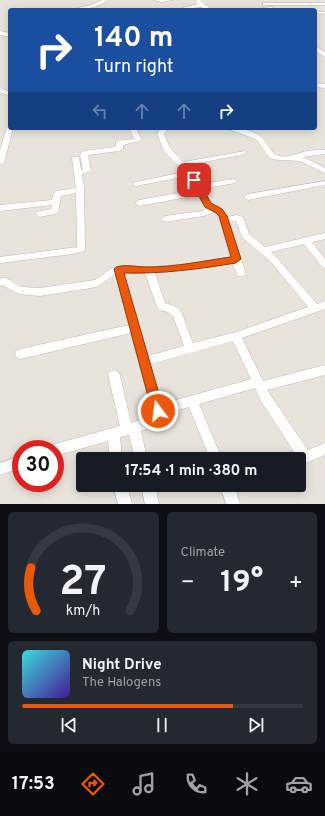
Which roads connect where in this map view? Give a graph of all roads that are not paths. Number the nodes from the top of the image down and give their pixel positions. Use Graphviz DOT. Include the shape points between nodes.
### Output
graph roads {
  1 [pos="106,0"];
  2 [pos="171,0"];
  3 [pos="197,0"];
  4 [pos="160,2"];
  5 [pos="325,4"];
  6 [pos="202,5"];
  7 [pos="267,6"];
  8 [pos="303,7"];
  9 [pos="91,8"];
  10 [pos="184,8"];
  11 [pos="207,8"];
  12 [pos="9,130"];
  13 [pos="133,130"];
  14 [pos="162,130"];
  15 [pos="234,130"];
  16 [pos="325,152"];
  17 [pos="242,153"];
  18 [pos="297,158"];
  19 [pos="76,159"];
  20 [pos="0,160"];
  21 [pos="182,164"];
  22 [pos="325,171"];
  23 [pos="78,173"];
  24 [pos="189,173"];
  25 [pos="232,181"];
  26 [pos="325,183"];
  27 [pos="136,184"];
  28 [pos="80,190"];
  29 [pos="199,190"];
  30 [pos="248,197"];
  31 [pos="56,202"];
  32 [pos="139,203"];
  33 [pos="0,208"];
  34 [pos="214,209"];
  35 [pos="40,214"];
  36 [pos="165,219"];
  37 [pos="225,220"];
  38 [pos="325,236"];
  39 [pos="306,240"];
  40 [pos="262,250"];
  41 [pos="236,259"];
  42 [pos="0,260"];
  43 [pos="325,265"];
  44 [pos="119,269"];
  45 [pos="149,270"];
  46 [pos="241,274"];
  47 [pos="1,279"];
  48 [pos="320,306"];
  49 [pos="134,328"];
  50 [pos="236,336"];
  51 [pos="190,348"];
  52 [pos="20,354"];
  53 [pos="145,361"];
  54 [pos="325,370"];
  55 [pos="114,375"];
  56 [pos="259,384"];
  57 [pos="192,401"];
  58 [pos="158,411"];
  59 [pos="131,429"];
  60 [pos="113,434"];
  61 [pos="64,447"];
  62 [pos="325,449"];
  63 [pos="115,452"];
  64 [pos="139,452"];
  65 [pos="213,452"];
  66 [pos="298,452"];
  67 [pos="306,457"];
  68 [pos="12,465"];
  69 [pos="0,469"];
  70 [pos="122,492"];
  71 [pos="149,492"];
  72 [pos="229,492"];
  73 [pos="125,504"];
  74 [pos="152,504"];
  75 [pos="233,504"];
  1 -- 9 [label="street"];
  2 -- 4 [label="street"];
  3 -- 6 [label="street"];
  5 -- 8 [label="street"];
  6 -- 10 [label="street"];
  6 -- 11 [label="street"];
  7 -- 8 [label="street"];
  12 -- 20 [label="street"];
  13 -- 23 [label="street" via="138,140 119,143 120,147 116,149 86,153 84,155 87,171"];
  14 -- 21 [label="street" via="160,132 167,149"];
  15 -- 18 [label="street" via="259,139 273,156"];
  16 -- 18 [label="street" via="304,154"];
  17 -- 21 [label="street"];
  18 -- 22 [label="street"];
  19 -- 23 [label="street"];
  21 -- 24 [label="street"];
  23 -- 28 [label="street"];
  24 -- 27 [label="street"];
  24 -- 29 [label="street"];
  25 -- 29 [label="street"];
  26 -- 30 [label="street"];
  28 -- 31 [label="street" via="59,193"];
  28 -- 42 [label="street" via="81,249"];
  29 -- 32 [label="street"];
  29 -- 34 [label="street" via="208,205"];
  31 -- 33 [label="street"];
  31 -- 35 [label="street" via="54,211"];
  34 -- 36 [label="street" via="204,214"];
  34 -- 37 [label="street" via="219,211"];
  37 -- 40 [label="street" via="240,219 245,235"];
  37 -- 41 [label="street"];
  38 -- 39 [label="street"];
  39 -- 40 [label="street"];
  39 -- 43 [label="street"];
  40 -- 48 [label="street"];
  41 -- 45 [label="street"];
  41 -- 46 [label="street"];
  44 -- 45 [label="street"];
  44 -- 47 [label="street" via="96,283 40,292 18,290"];
  44 -- 49 [label="street"];
  45 -- 51 [label="street" via="163,308 171,309 177,314"];
  48 -- 50 [label="street"];
  49 -- 52 [label="street"];
  49 -- 53 [label="street"];
  50 -- 51 [label="street"];
  50 -- 56 [label="street"];
  51 -- 53 [label="street"];
  53 -- 58 [label="street"];
  54 -- 56 [label="street"];
  55 -- 59 [label="street"];
  56 -- 57 [label="street"];
  56 -- 66 [label="street"];
  57 -- 58 [label="street"];
  57 -- 65 [label="street"];
  58 -- 59 [label="street" via="160,419"];
  59 -- 60 [label="street"];
  59 -- 64 [label="street"];
  60 -- 61 [label="street"];
  60 -- 63 [label="street"];
  62 -- 67 [label="street"];
  68 -- 69 [label="street"];
  70 -- 73 [label="street"];
  71 -- 74 [label="street"];
  72 -- 75 [label="street"];
}
